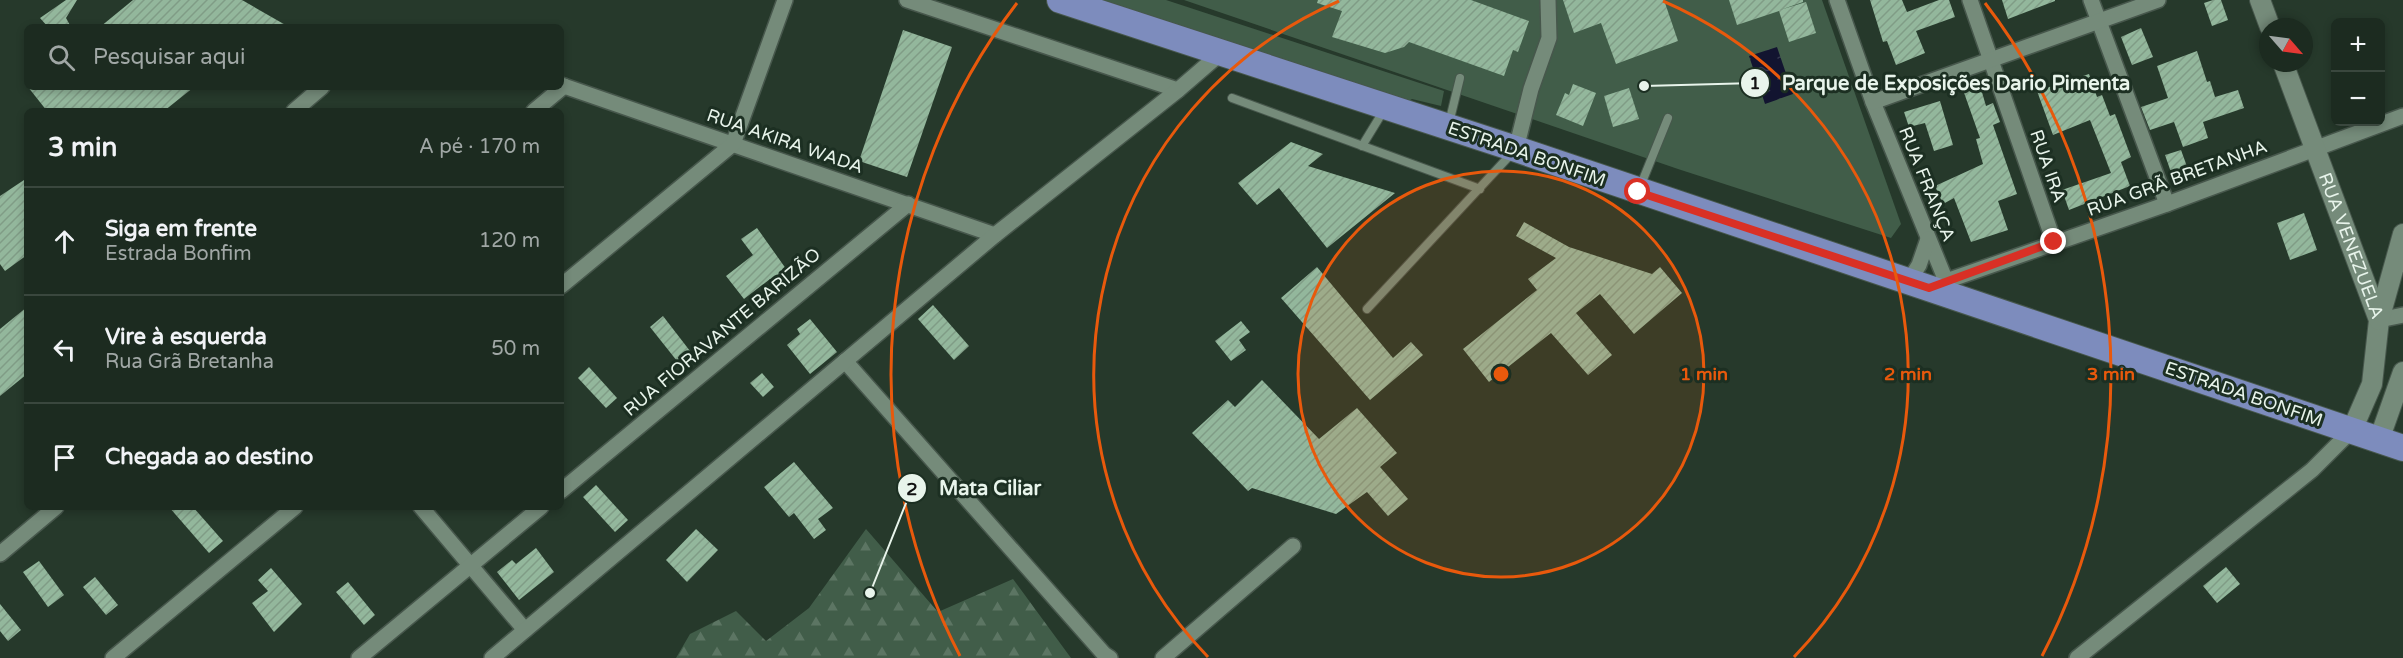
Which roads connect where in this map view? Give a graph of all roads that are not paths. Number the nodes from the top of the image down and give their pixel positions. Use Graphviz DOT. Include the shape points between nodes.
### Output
graph roads {
  1 [pos="785,0"];
  2 [pos="907,0"];
  3 [pos="1060,0"];
  4 [pos="1548,0"];
  5 [pos="1837,0"];
  6 [pos="1970,0"];
  7 [pos="2091,0"];
  8 [pos="2158,0"];
  9 [pos="2260,0"];
  10 [pos="2267,18"];
  11 [pos="2099,21"];
  12 [pos="1222,52"];
  13 [pos="1991,60"];
  14 [pos="2286,72"];
  15 [pos="1460,78"];
  16 [pos="564,86"];
  17 [pos="318,90"];
  18 [pos="557,90"];
  19 [pos="1178,90"];
  20 [pos="1232,98"];
  21 [pos="1873,102"];
  22 [pos="1387,106"];
  23 [pos="298,108"];
  24 [pos="537,108"];
  25 [pos="2403,116"];
  26 [pos="1668,118"];
  27 [pos="1448,127"];
  28 [pos="733,144"];
  29 [pos="1362,146"];
  30 [pos="1516,149"];
  31 [pos="2314,150"];
  32 [pos="1480,189"];
  33 [pos="1638,192"];
  34 [pos="908,204"];
  35 [pos="2167,204"];
  36 [pos="995,234"];
  37 [pos="2403,234"];
  38 [pos="1928,239"];
  39 [pos="2054,242"];
  40 [pos="1928,283"];
  41 [pos="564,284"];
  42 [pos="1367,309"];
  43 [pos="2403,315"];
  44 [pos="2379,320"];
  45 [pos="845,361"];
  46 [pos="2403,372"];
  47 [pos="2372,384"];
  48 [pos="2400,393"];
  49 [pos="2352,430"];
  50 [pos="2391,444"];
  51 [pos="564,489"];
  52 [pos="52,510"];
  53 [pos="291,510"];
  54 [pos="424,510"];
  55 [pos="537,510"];
  56 [pos="1293,546"];
  57 [pos="0,554"];
  58 [pos="471,566"];
  59 [pos="525,630"];
  60 [pos="113,658"];
  61 [pos="359,658"];
  62 [pos="492,658"];
  63 [pos="1110,658"];
  64 [pos="1163,658"];
  65 [pos="2077,658"];
  1 -- 28 [label="street"];
  2 -- 19 [label="street"];
  3 -- 12 [label="main road, ESTRADA BONFIM"];
  4 -- 30 [label="street" via="1549,38"];
  5 -- 21 [label="street, RUA FRANÇA"];
  6 -- 13 [label="street, RUA IRA"];
  7 -- 11 [label="street"];
  8 -- 11 [label="street"];
  9 -- 10 [label="street"];
  11 -- 13 [label="street"];
  11 -- 35 [label="street"];
  12 -- 19 [label="street"];
  12 -- 22 [label="main road, ESTRADA BONFIM"];
  13 -- 21 [label="street"];
  13 -- 39 [label="street, RUA IRA"];
  14 -- 31 [label="street, RUA VENEZUELA"];
  15 -- 27 [label="lane"];
  16 -- 28 [label="street, RUA AKIRA WADA"];
  17 -- 23 [label="street"];
  18 -- 24 [label="street"];
  19 -- 36 [label="street"];
  20 -- 29 [label="lane"];
  21 -- 38 [label="street, RUA FRANÇA"];
  22 -- 27 [label="main road, ESTRADA BONFIM"];
  22 -- 29 [label="lane"];
  25 -- 31 [label="street, RUA GRÃ BRETANHA"];
  26 -- 33 [label="lane"];
  27 -- 30 [label="main road, ESTRADA BONFIM"];
  28 -- 34 [label="street, RUA AKIRA WADA"];
  28 -- 41 [label="street"];
  29 -- 32 [label="lane"];
  30 -- 32 [label="lane"];
  30 -- 33 [label="main road, ESTRADA BONFIM"];
  31 -- 35 [label="street, RUA GRÃ BRETANHA"];
  31 -- 44 [label="street, RUA VENEZUELA"];
  32 -- 42 [label="lane"];
  33 -- 40 [label="main road, ESTRADA BONFIM"];
  34 -- 36 [label="street, RUA AKIRA WADA"];
  34 -- 51 [label="street, RUA FIORAVANTE BARIZÃO"];
  35 -- 39 [label="street, RUA GRÃ BRETANHA"];
  36 -- 45 [label="street"];
  37 -- 44 [label="street"];
  38 -- 40 [label="street, RUA FRANÇA"];
  38 -- 40 [label="street" via="1923,257"];
  39 -- 40 [label="street, RUA GRÃ BRETANHA"];
  40 -- 49 [label="main road, ESTRADA BONFIM"];
  43 -- 44 [label="street"];
  44 -- 47 [label="street, RUA VENEZUELA"];
  45 -- 59 [label="street"];
  45 -- 63 [label="street"];
  46 -- 48 [label="street"];
  47 -- 48 [label="street"];
  47 -- 49 [label="street, RUA VENEZUELA"];
  48 -- 50 [label="street"];
  49 -- 50 [label="main road, ESTRADA BONFIM"];
  49 -- 65 [label="street" via="2313,470"];
  52 -- 57 [label="street"];
  53 -- 60 [label="street"];
  54 -- 58 [label="street"];
  55 -- 58 [label="street"];
  56 -- 64 [label="street"];
  58 -- 59 [label="street"];
  58 -- 61 [label="street"];
  59 -- 62 [label="street"];
}
